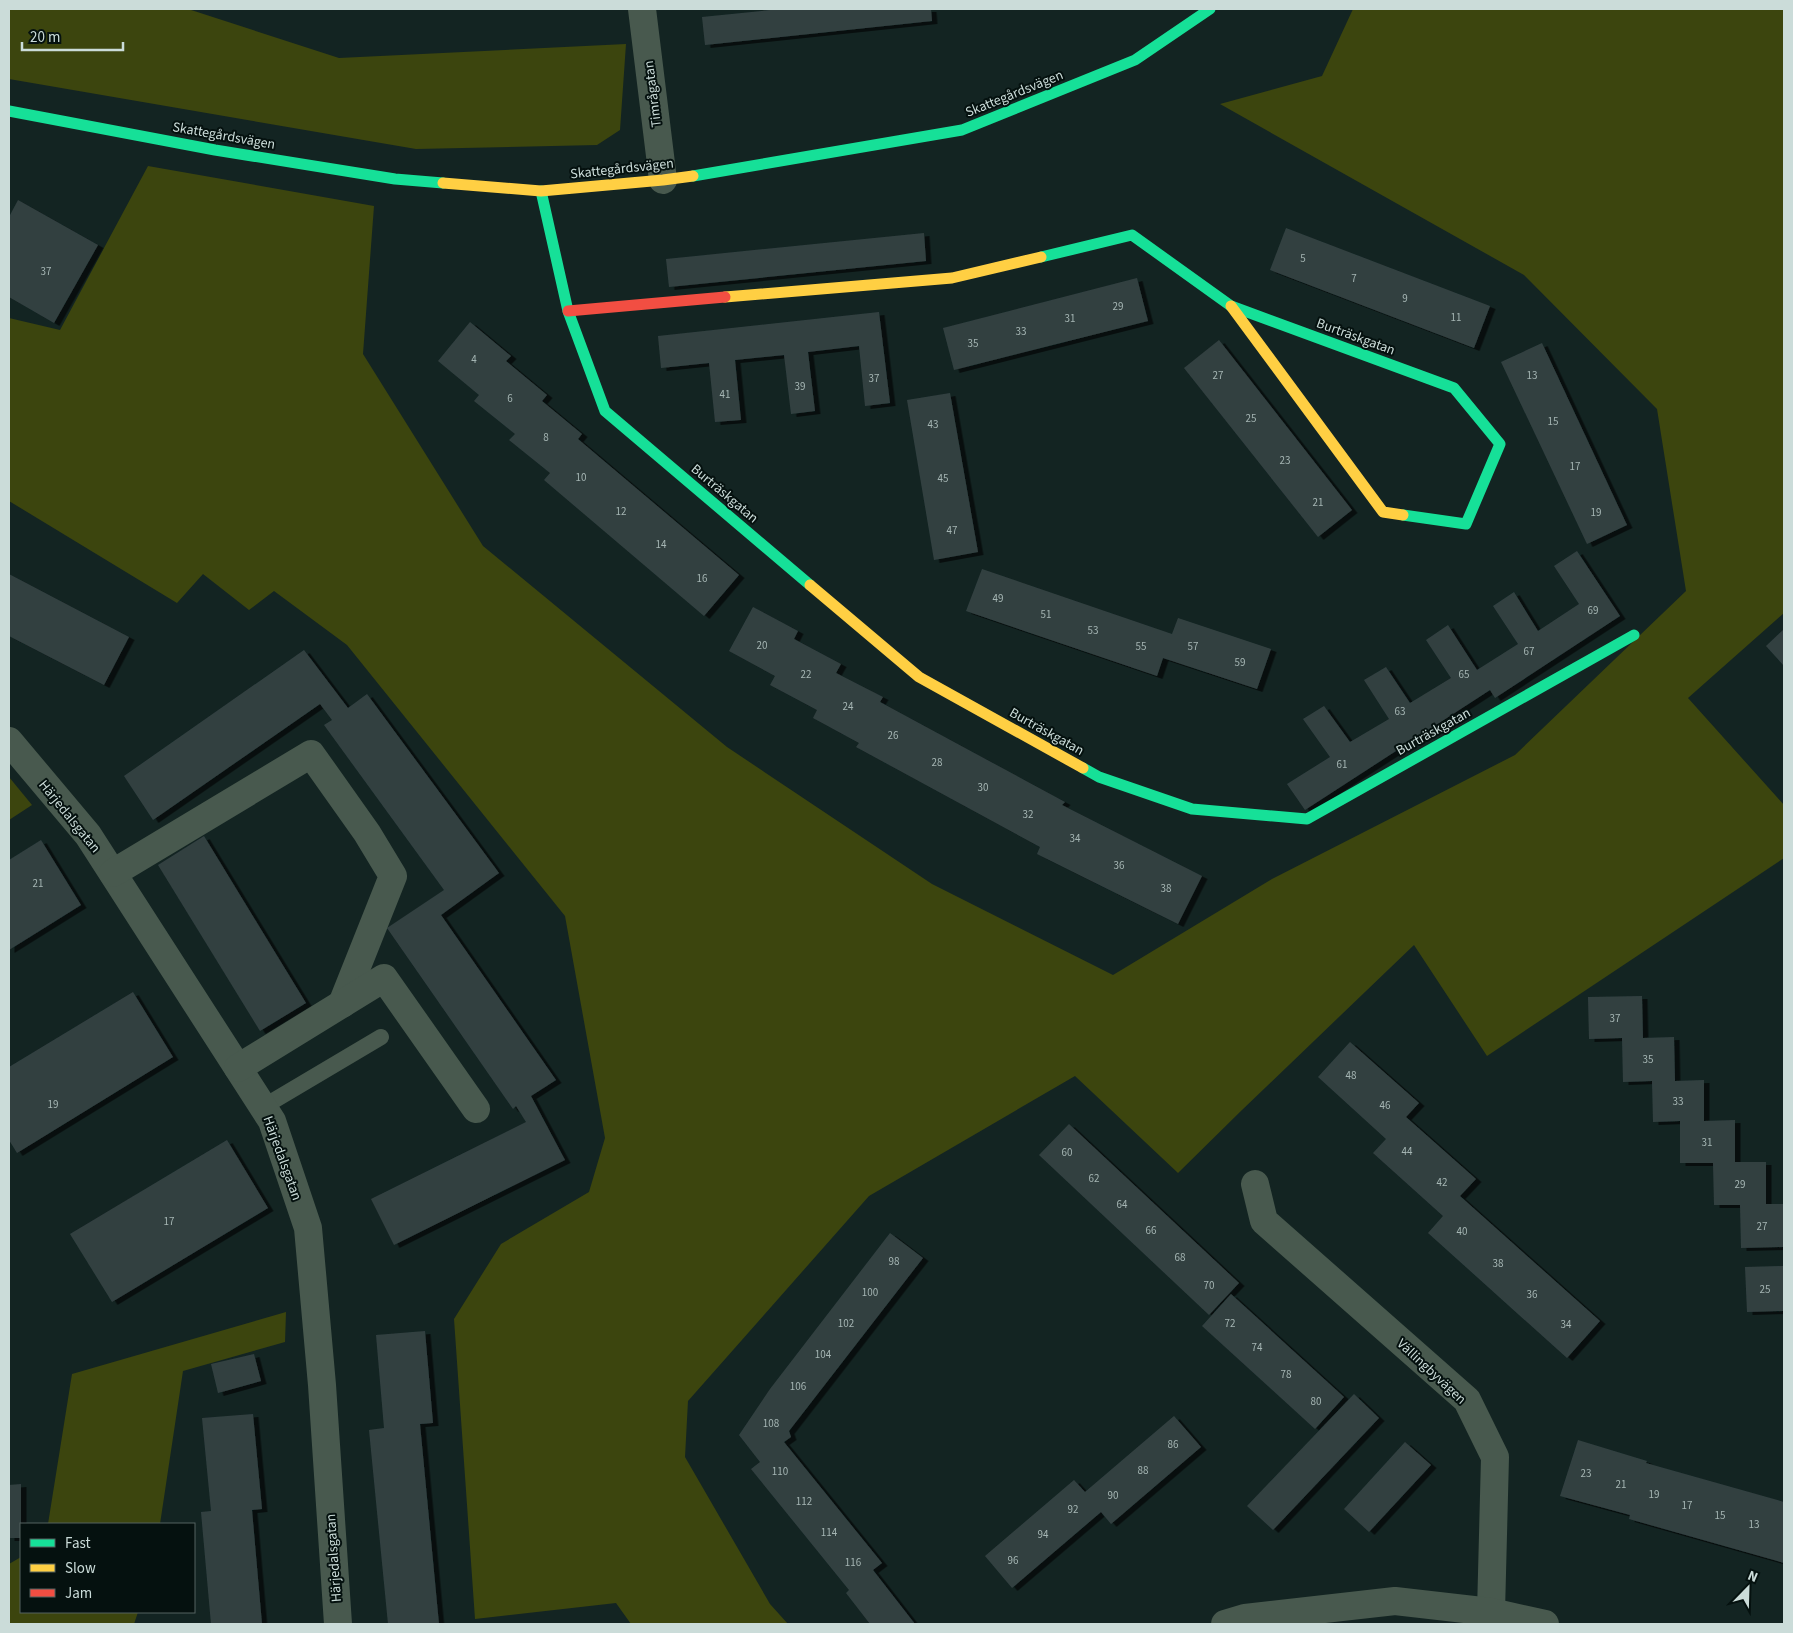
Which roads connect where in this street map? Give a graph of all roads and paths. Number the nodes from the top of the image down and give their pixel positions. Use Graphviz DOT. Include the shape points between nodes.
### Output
graph roads {
  1 [pos="642,9"];
  2 [pos="1210,9"];
  3 [pos="9,111"];
  4 [pos="663,180"];
  5 [pos="541,191"];
  6 [pos="1231,306"];
  7 [pos="568,311"];
  8 [pos="1634,636"];
  9 [pos="9,742"];
  10 [pos="113,873"];
  11 [pos="342,1004"];
  12 [pos="381,1037"];
  13 [pos="238,1068"];
  14 [pos="263,1107"];
  15 [pos="476,1109"];
  16 [pos="1255,1184"];
  17 [pos="1491,1612"];
  18 [pos="338,1624"];
  19 [pos="1225,1624"];
  20 [pos="1545,1624"];
  1 -- 4 [label="street, Timrågatan"];
  2 -- 4 [label="street, Skattegårdsvägen" via="1134,60 962,130"];
  3 -- 5 [label="street, Skattegårdsvägen" via="215,150 394,179"];
  4 -- 5 [label="street, Skattegårdsvägen"];
  5 -- 7 [label="street, Burträskgatan"];
  6 -- 6 [label="street, Burträskgatan" via="1382,512 1466,524 1500,444 1454,388"];
  6 -- 7 [label="street, Burträskgatan" via="1132,235 952,278"];
  7 -- 8 [label="street, Burträskgatan" via="605,411 919,677 1099,777 1192,809 1307,819"];
  9 -- 10 [label="street, Härjedalsgatan" via="88,835"];
  10 -- 11 [label="street" via="311,754 367,833 392,876"];
  10 -- 13 [label="street, Härjedalsgatan"];
  11 -- 13 [label="street"];
  11 -- 15 [label="street" via="384,978"];
  12 -- 14 [label="lane"];
  13 -- 14 [label="street, Härjedalsgatan"];
  14 -- 18 [label="street, Härjedalsgatan" via="272,1122 308,1228"];
  16 -- 17 [label="street, Vällingbyvägen" via="1264,1221 1467,1400 1495,1457"];
  17 -- 19 [label="street" via="1394,1601 1245,1618"];
  17 -- 20 [label="street"];
}
